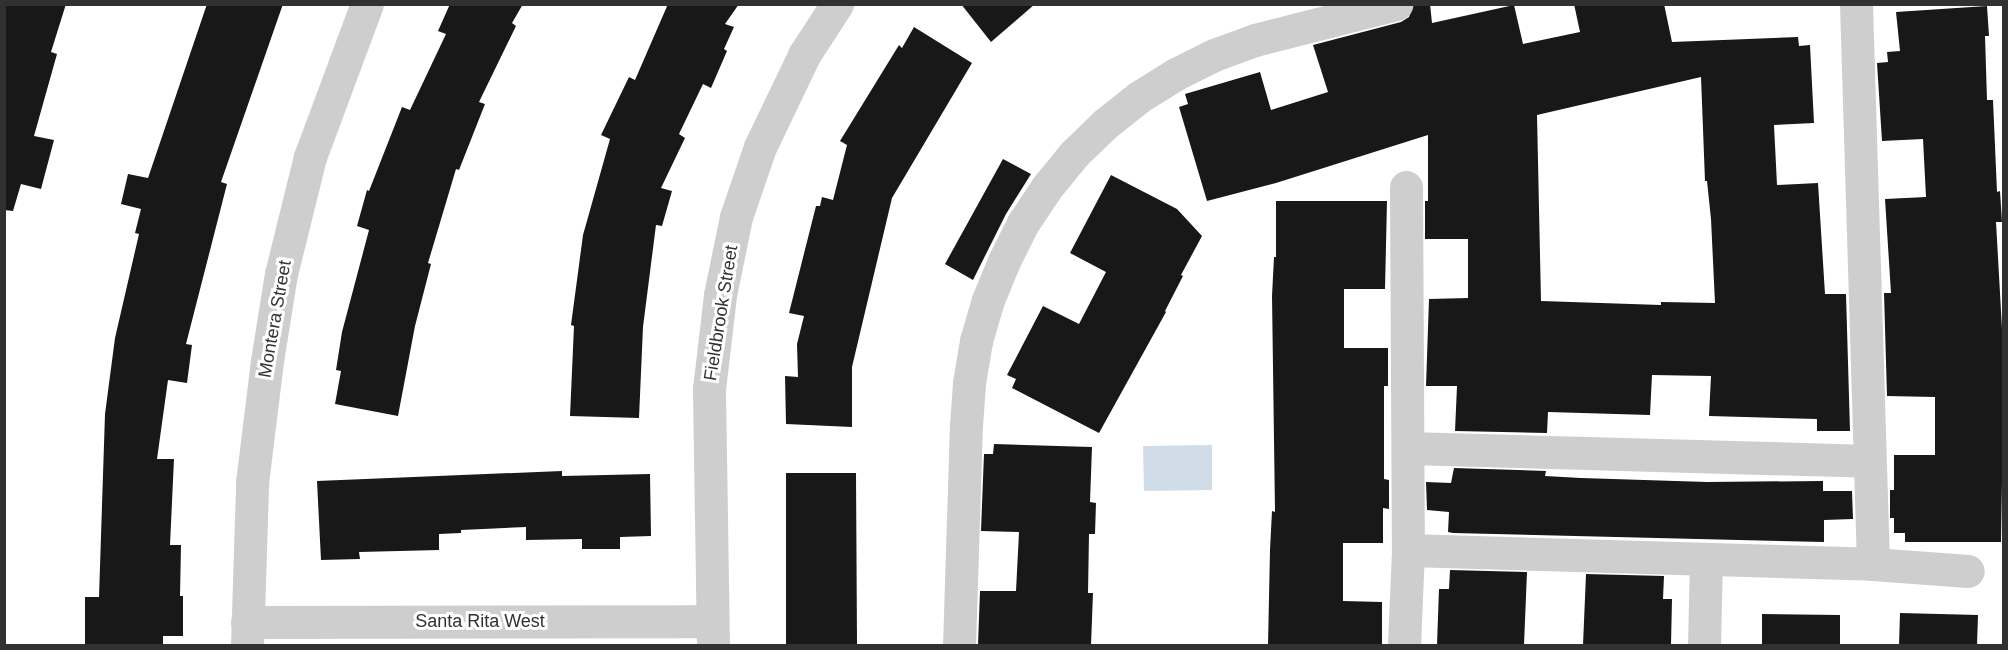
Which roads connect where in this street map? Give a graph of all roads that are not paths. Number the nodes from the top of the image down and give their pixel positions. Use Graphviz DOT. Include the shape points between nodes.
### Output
graph roads {
  1 [pos="368,4"];
  2 [pos="837,4"];
  3 [pos="1396,4"];
  4 [pos="1856,4"];
  5 [pos="1406,187"];
  6 [pos="1408,448"];
  7 [pos="1869,461"];
  8 [pos="1408,550"];
  9 [pos="1706,560"];
  10 [pos="1873,564"];
  11 [pos="1968,570"];
  12 [pos="712,633"];
  13 [pos="247,634"];
  14 [pos="959,645"];
  15 [pos="1404,645"];
  16 [pos="1704,645"];
  1 -- 13 [label="street, Montera Street" via="310,157 281,274 252,483"];
  2 -- 12 [label="street, Fieldbrook Street" via="804,55 760,147 736,217 722,284 709,389"];
  3 -- 14 [label="street" via="1255,40 1176,74 1139,97 1074,154 1023,223 988,300 976,341 966,425"];
  4 -- 7 [label="street"];
  5 -- 6 [label="street"];
  6 -- 7 [label="street"];
  6 -- 8 [label="street"];
  7 -- 10 [label="street"];
  8 -- 9 [label="street"];
  8 -- 15 [label="street"];
  9 -- 10 [label="street"];
  9 -- 16 [label="street"];
  10 -- 11 [label="street"];
  12 -- 13 [label="street, Santa Rita West"];
}
